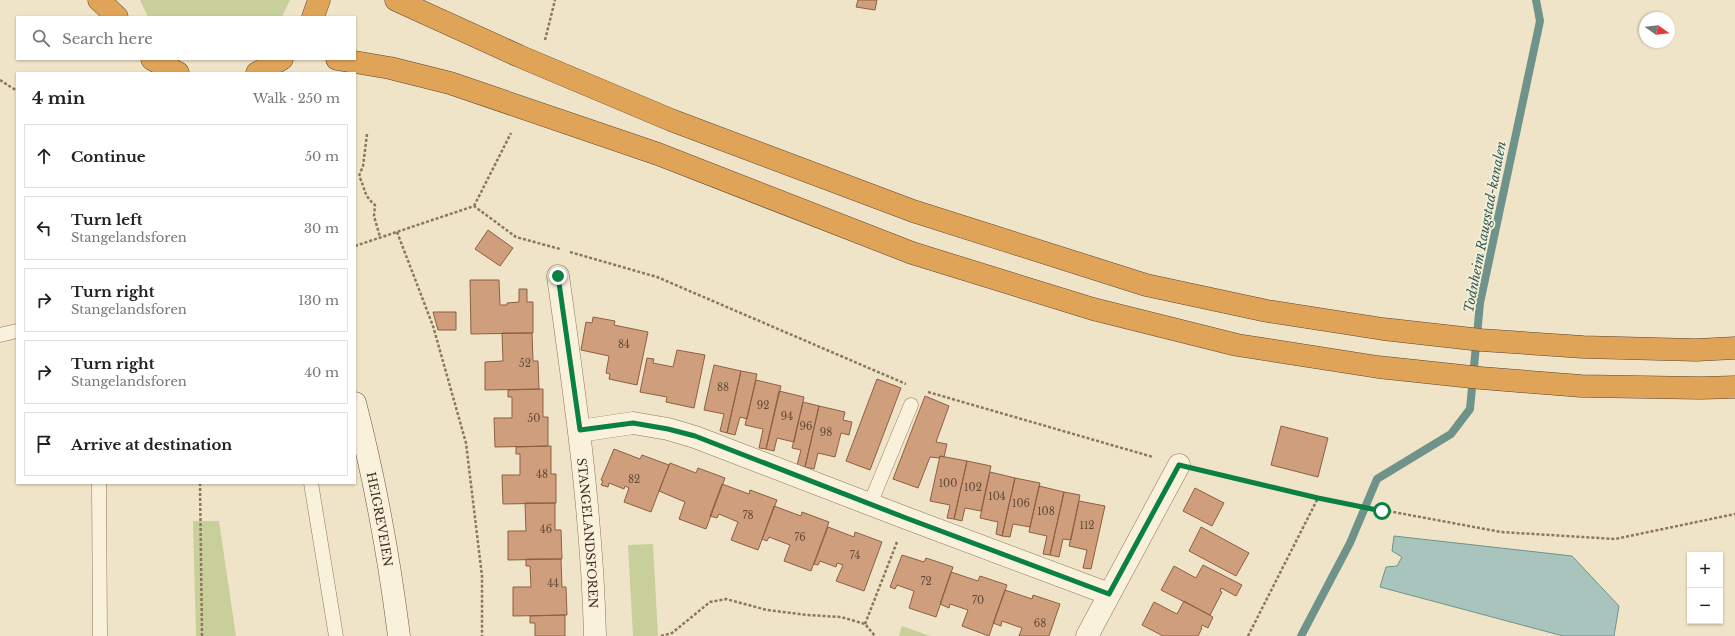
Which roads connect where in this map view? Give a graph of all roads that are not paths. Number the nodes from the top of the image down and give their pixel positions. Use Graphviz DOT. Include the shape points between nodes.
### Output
graph roads {
  1 [pos="99,0"];
  2 [pos="115,0"];
  3 [pos="319,0"];
  4 [pos="396,0"];
  5 [pos="116,16"];
  6 [pos="120,16"];
  7 [pos="313,16"];
  8 [pos="154,60"];
  9 [pos="343,60"];
  10 [pos="176,72"];
  11 [pos="558,276"];
  12 [pos="16,331"];
  13 [pos="0,335"];
  14 [pos="1735,348"];
  15 [pos="1735,387"];
  16 [pos="911,405"];
  17 [pos="356,407"];
  18 [pos="580,430"];
  19 [pos="1179,465"];
  20 [pos="99,484"];
  21 [pos="311,484"];
  22 [pos="870,504"];
  23 [pos="1109,594"];
  24 [pos="100,636"];
  25 [pos="336,636"];
  26 [pos="399,636"];
  27 [pos="595,636"];
  28 [pos="1087,636"];
  1 -- 5 [label="highway"];
  2 -- 6 [label="highway"];
  3 -- 7 [label="highway"];
  4 -- 14 [label="highway" via="519,56 671,120 913,211 1146,285 1267,311 1383,329 1481,340 1583,347 1696,350"];
  8 -- 10 [label="highway"];
  9 -- 15 [label="highway" via="390,68 499,99 658,154 912,253 1093,310 1237,345 1378,367 1481,378 1581,386"];
  11 -- 18 [label="street, STANGELANDSFOREN"];
  12 -- 13 [label="lane"];
  16 -- 22 [label="lane"];
  17 -- 26 [label="street, HEIGREVEIEN" via="380,511"];
  18 -- 22 [label="street" via="633,423 668,429 695,436"];
  18 -- 27 [label="street, STANGELANDSFOREN" via="593,578"];
  19 -- 23 [label="street"];
  20 -- 24 [label="lane"];
  21 -- 25 [label="lane"];
  22 -- 23 [label="street"];
  23 -- 28 [label="street"];
}
